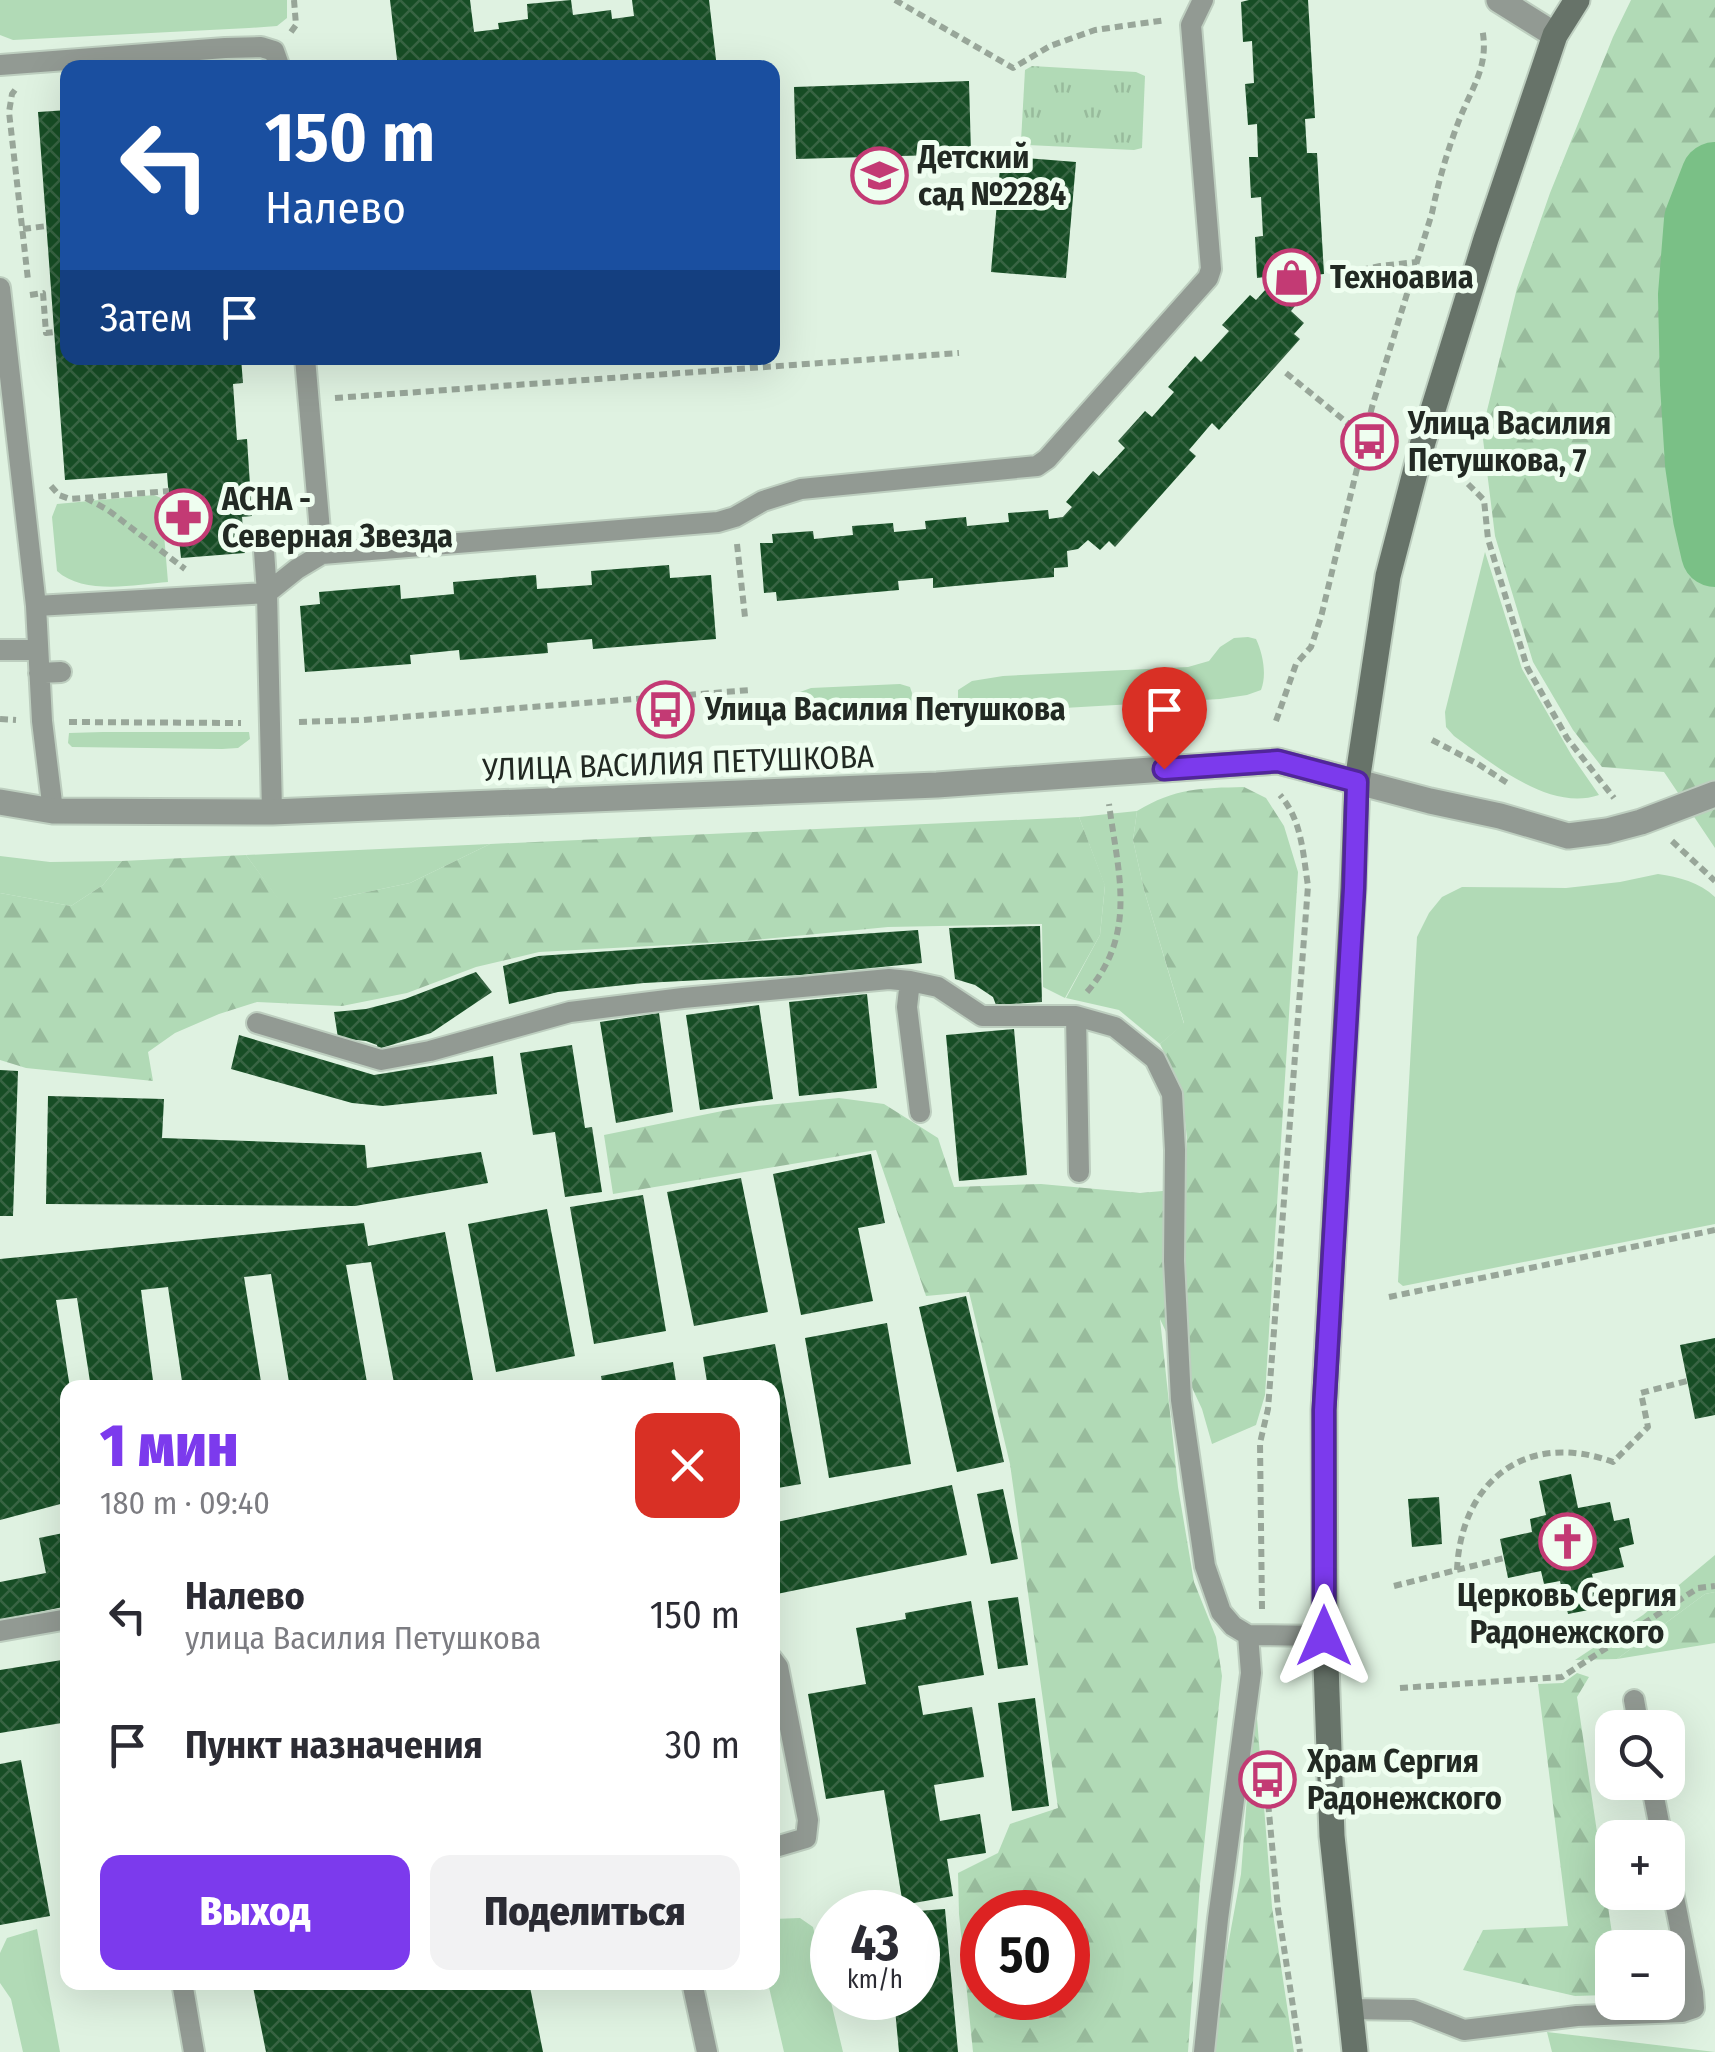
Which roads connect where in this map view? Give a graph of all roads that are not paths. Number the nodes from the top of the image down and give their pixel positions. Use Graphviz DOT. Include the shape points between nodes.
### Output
graph roads {
  1 [pos="1499,0"];
  2 [pos="1577,0"];
  3 [pos="1198,8"];
  4 [pos="1555,35"];
  5 [pos="60,60"];
  6 [pos="62,60"];
  7 [pos="277,60"];
  8 [pos="0,65"];
  9 [pos="0,288"];
  10 [pos="306,365"];
  11 [pos="264,552"];
  12 [pos="322,554"];
  13 [pos="267,593"];
  14 [pos="36,606"];
  15 [pos="0,650"];
  16 [pos="38,650"];
  17 [pos="61,672"];
  18 [pos="39,673"];
  19 [pos="1357,782"];
  20 [pos="1715,794"];
  21 [pos="0,802"];
  22 [pos="53,811"];
  23 [pos="272,812"];
  24 [pos="910,981"];
  25 [pos="1068,1016"];
  26 [pos="257,1023"];
  27 [pos="920,1112"];
  28 [pos="1079,1172"];
  29 [pos="60,1620"];
  30 [pos="0,1631"];
  31 [pos="1255,1636"];
  32 [pos="1324,1636"];
  33 [pos="780,1677"];
  34 [pos="1634,1700"];
  35 [pos="1636,1710"];
  36 [pos="780,1846"];
  37 [pos="1676,1910"];
  38 [pos="183,1990"];
  39 [pos="694,1990"];
  40 [pos="1348,2009"];
  41 [pos="194,2052"];
  42 [pos="707,2052"];
  43 [pos="1204,2052"];
  44 [pos="1354,2052"];
  1 -- 4 [label="street"];
  2 -- 4 [label="main road"];
  3 -- 12 [label="lane" via="1191,25 1208,278 1037,466 801,489 718,522"];
  4 -- 19 [label="main road" via="1423,442 1388,576"];
  5 -- 8 [label="lane"];
  6 -- 7 [label="lane" via="260,47 274,51"];
  9 -- 14 [label="lane"];
  10 -- 12 [label="lane"];
  11 -- 13 [label="lane"];
  12 -- 13 [label="lane"];
  13 -- 14 [label="lane"];
  13 -- 23 [label="lane"];
  14 -- 16 [label="lane"];
  15 -- 16 [label="lane"];
  16 -- 18 [label="lane"];
  17 -- 18 [label="lane"];
  18 -- 22 [label="lane"];
  19 -- 20 [label="street, УЛИЦА ВАСИЛИЯ ПЕТУШКОВА" via="1568,836 1641,822"];
  19 -- 23 [label="street, УЛИЦА ВАСИЛИЯ ПЕТУШКОВА" via="1278,761 937,785"];
  19 -- 32 [label="main road" via="1324,1410"];
  21 -- 22 [label="street, УЛИЦА ВАСИЛИЯ ПЕТУШКОВА"];
  22 -- 23 [label="street, УЛИЦА ВАСИЛИЯ ПЕТУШКОВА"];
  24 -- 25 [label="lane" via="938,986 982,1016"];
  24 -- 26 [label="lane" via="570,1012 380,1060"];
  24 -- 27 [label="lane"];
  25 -- 28 [label="lane"];
  25 -- 31 [label="lane" via="1114,1028 1156,1059 1172,1094 1184,1419 1204,1566 1221,1612"];
  29 -- 30 [label="lane"];
  31 -- 32 [label="lane"];
  31 -- 43 [label="lane"];
  32 -- 40 [label="main road"];
  33 -- 36 [label="lane" via="808,1820 806,1838"];
  34 -- 35 [label="lane"];
  37 -- 40 [label="lane" via="1694,2008 1682,2012 1464,2030 1413,2010"];
  38 -- 41 [label="lane"];
  39 -- 42 [label="lane"];
  40 -- 44 [label="main road"];
}
